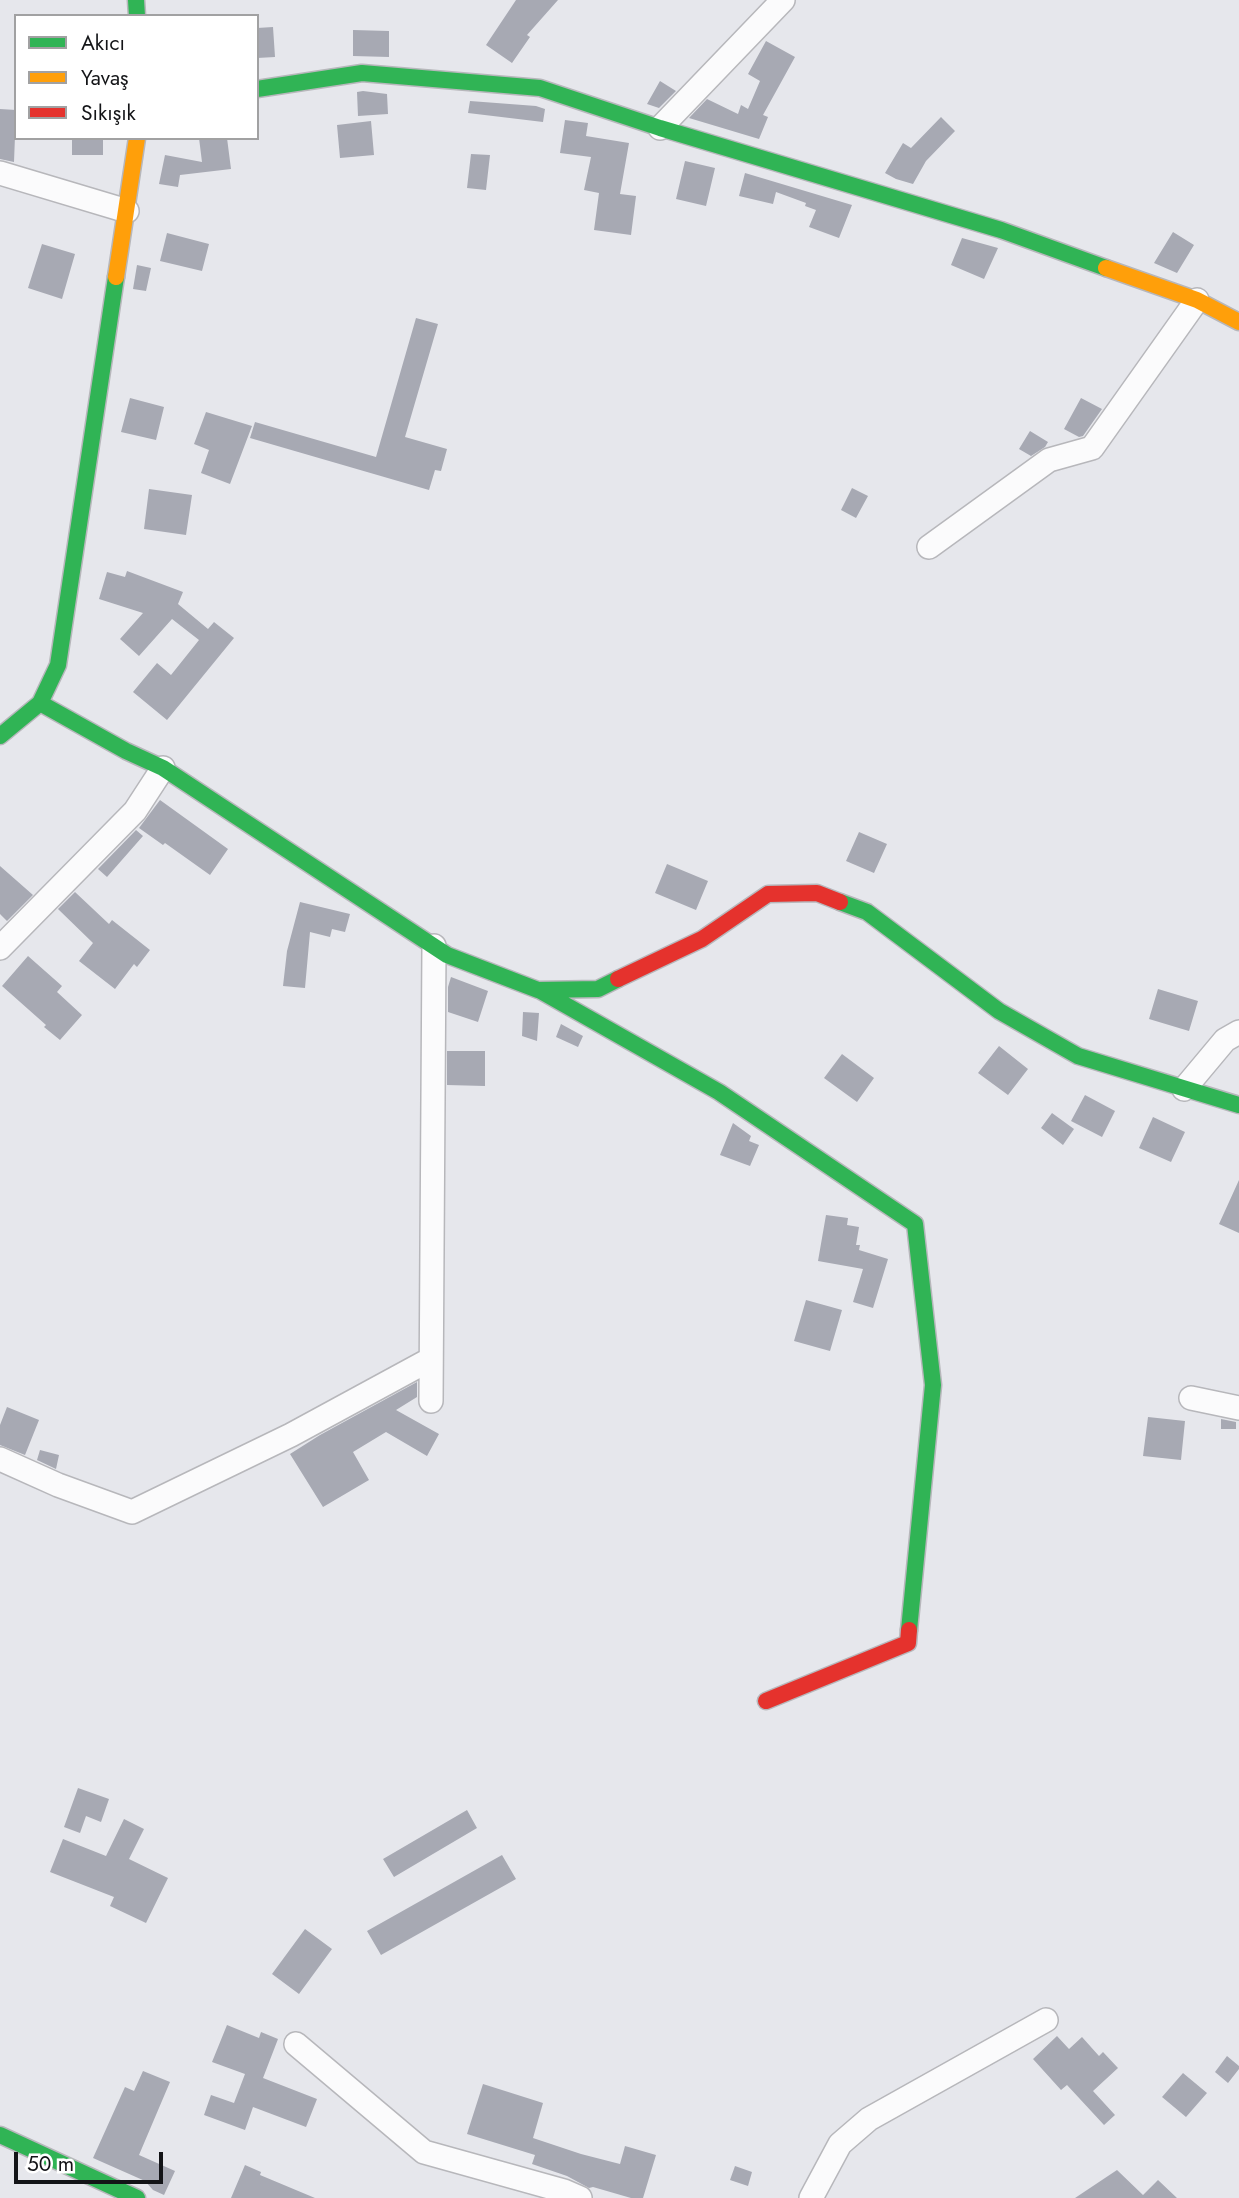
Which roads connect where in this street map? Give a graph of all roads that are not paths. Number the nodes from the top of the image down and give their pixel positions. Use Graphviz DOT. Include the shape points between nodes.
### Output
graph roads {
  1 [pos="783,0"];
  2 [pos="259,89"];
  3 [pos="660,128"];
  4 [pos="137,140"];
  5 [pos="0,173"];
  6 [pos="127,211"];
  7 [pos="1197,300"];
  8 [pos="1239,322"];
  9 [pos="929,547"];
  10 [pos="40,703"];
  11 [pos="0,736"];
  12 [pos="163,768"];
  13 [pos="434,946"];
  14 [pos="0,948"];
  15 [pos="538,990"];
  16 [pos="1239,1032"];
  17 [pos="1184,1089"];
  18 [pos="1239,1105"];
  19 [pos="431,1359"];
  20 [pos="1191,1398"];
  21 [pos="431,1401"];
  22 [pos="1239,1408"];
  23 [pos="0,1459"];
  24 [pos="766,1701"];
  25 [pos="1046,2020"];
  26 [pos="296,2044"];
  27 [pos="0,2135"];
  28 [pos="137,2198"];
  29 [pos="580,2198"];
  30 [pos="811,2198"];
  1 -- 3 [label="street"];
  2 -- 3 [label="street" via="362,74 540,88"];
  3 -- 7 [label="street" via="1001,230"];
  4 -- 6 [label="street"];
  5 -- 6 [label="street"];
  6 -- 10 [label="street" via="58,665"];
  7 -- 8 [label="street"];
  7 -- 9 [label="street" via="1092,448 1049,460"];
  10 -- 11 [label="street"];
  10 -- 12 [label="street"];
  12 -- 13 [label="street"];
  12 -- 14 [label="street" via="135,811"];
  13 -- 15 [label="street"];
  13 -- 19 [label="street"];
  15 -- 17 [label="street" via="598,989 702,939 768,894 817,893 867,912 999,1011 1078,1056"];
  15 -- 24 [label="street" via="719,1092 915,1224 933,1385 908,1643"];
  16 -- 17 [label="street" via="1225,1040"];
  17 -- 18 [label="street"];
  19 -- 21 [label="street"];
  19 -- 23 [label="street" via="291,1435 132,1512"];
  20 -- 22 [label="street"];
  25 -- 30 [label="street" via="869,2119 840,2144"];
  26 -- 29 [label="street" via="424,2152"];
  27 -- 28 [label="street"];
}
